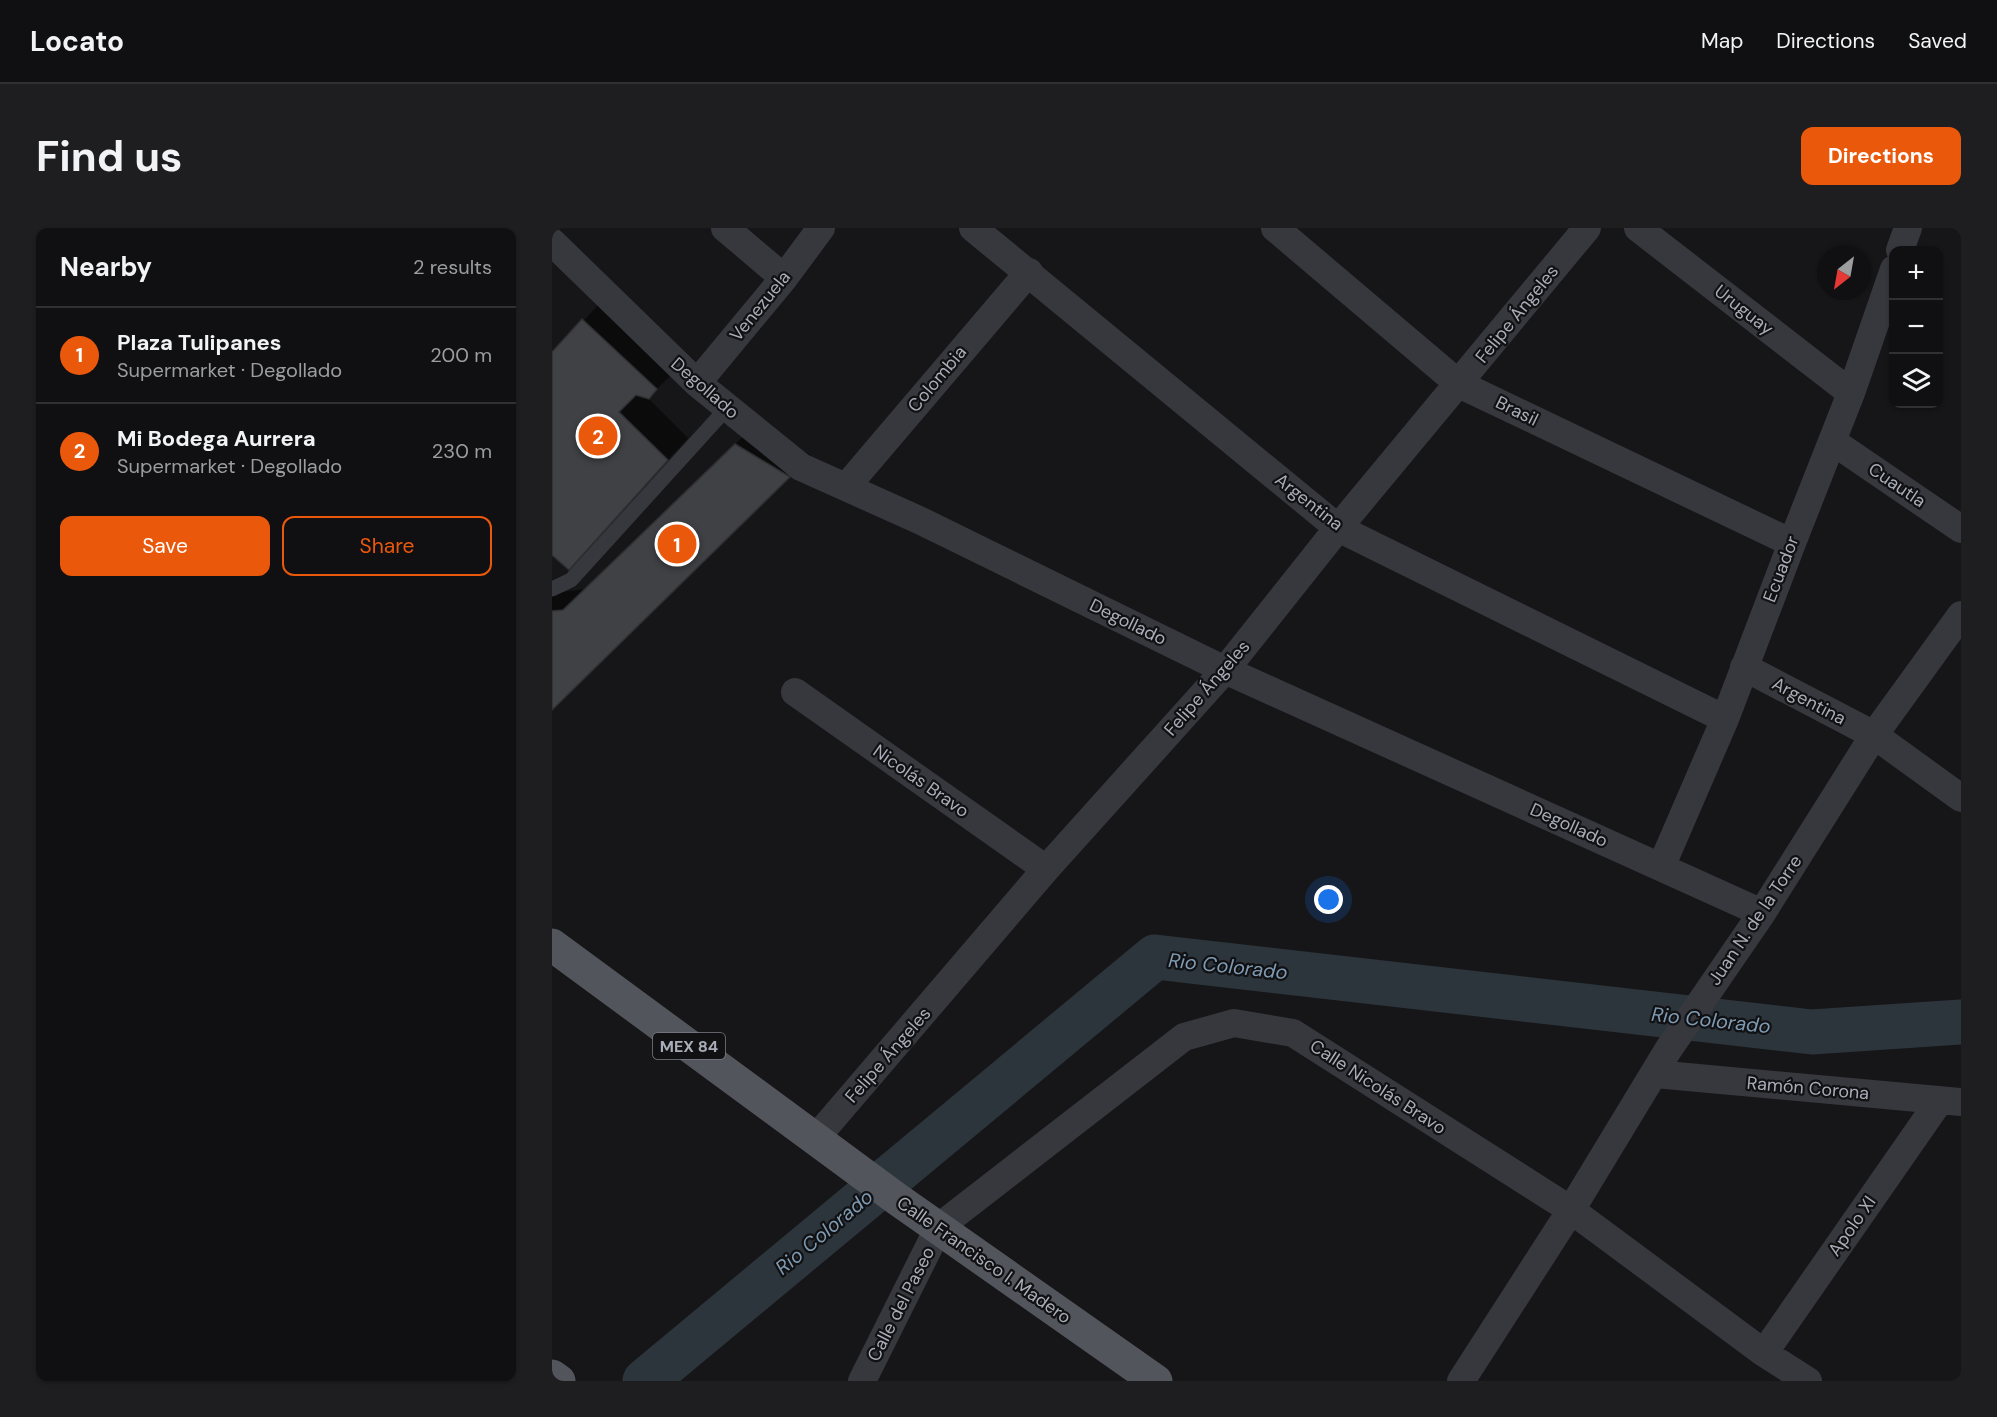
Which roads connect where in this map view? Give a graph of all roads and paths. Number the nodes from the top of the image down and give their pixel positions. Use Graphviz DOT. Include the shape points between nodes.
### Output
graph roads {
  1 [pos="725,228"];
  2 [pos="821,228"];
  3 [pos="973,228"];
  4 [pos="1275,228"];
  5 [pos="1587,228"];
  6 [pos="1638,228"];
  7 [pos="1908,228"];
  8 [pos="552,242"];
  9 [pos="1901,246"];
  10 [pos="1029,272"];
  11 [pos="784,278"];
  12 [pos="1889,281"];
  13 [pos="697,383"];
  14 [pos="1459,384"];
  15 [pos="1851,393"];
  16 [pos="727,408"];
  17 [pos="1832,441"];
  18 [pos="846,487"];
  19 [pos="1338,528"];
  20 [pos="1961,529"];
  21 [pos="1792,543"];
  22 [pos="552,589"];
  23 [pos="1961,615"];
  24 [pos="1744,667"];
  25 [pos="1225,670"];
  26 [pos="795,693"];
  27 [pos="1725,719"];
  28 [pos="1874,735"];
  29 [pos="1961,798"];
  30 [pos="1661,867"];
  31 [pos="1046,869"];
  32 [pos="1762,913"];
  33 [pos="552,945"];
  34 [pos="1662,1062"];
  35 [pos="1951,1101"];
  36 [pos="820,1143"];
  37 [pos="1571,1210"];
  38 [pos="939,1227"];
  39 [pos="1764,1353"];
  40 [pos="1137,1375"];
  41 [pos="552,1376"];
  42 [pos="560,1381"];
  43 [pos="862,1381"];
  44 [pos="1461,1381"];
  45 [pos="1808,1381"];
  1 -- 11 [label="street"];
  2 -- 11 [label="street, Venezuela"];
  3 -- 10 [label="street, Argentina"];
  4 -- 14 [label="street, Brasil"];
  5 -- 14 [label="street, Felipe Ángeles"];
  6 -- 15 [label="street, Uruguay"];
  7 -- 9 [label="street"];
  8 -- 13 [label="street, Degollado"];
  10 -- 18 [label="street, Colombia"];
  10 -- 19 [label="street, Argentina"];
  11 -- 13 [label="street, Venezuela"];
  12 -- 15 [label="street, Ecuador"];
  13 -- 16 [label="street, Degollado"];
  14 -- 19 [label="street, Felipe Ángeles"];
  14 -- 21 [label="street, Brasil"];
  15 -- 17 [label="street, Ecuador"];
  16 -- 18 [label="street, Degollado" via="801,467"];
  16 -- 22 [label="lane" via="571,580"];
  17 -- 20 [label="street, Cuautla"];
  17 -- 21 [label="street, Ecuador"];
  18 -- 25 [label="street, Degollado" via="920,519"];
  19 -- 25 [label="street, Felipe Ángeles"];
  19 -- 27 [label="street, Argentina"];
  21 -- 24 [label="street, Ecuador"];
  23 -- 28 [label="street, Juan N. de la Torre"];
  24 -- 27 [label="street, Ecuador"];
  24 -- 28 [label="street, Argentina"];
  25 -- 30 [label="street, Degollado"];
  25 -- 31 [label="street, Felipe Ángeles"];
  26 -- 31 [label="street, Nicolás Bravo"];
  27 -- 30 [label="street, Ecuador"];
  28 -- 29 [label="street, Argentina"];
  28 -- 32 [label="street, Juan N. de la Torre"];
  30 -- 32 [label="street, Degollado"];
  31 -- 36 [label="street, Felipe Ángeles"];
  32 -- 34 [label="street, Juan N. de la Torre"];
  33 -- 36 [label="main road, Calle Francisco I. Madero / MEX 84"];
  34 -- 35 [label="street, Ramón Corona"];
  34 -- 37 [label="street, Juan N. de la Torre"];
  35 -- 39 [label="street, Apolo XI"];
  36 -- 38 [label="main road, Calle Francisco I. Madero / MEX 84"];
  37 -- 38 [label="street, Calle Nicolás Bravo" via="1293,1033 1234,1023 1184,1037"];
  37 -- 39 [label="street, Calle Nicolás Bravo"];
  37 -- 44 [label="street, Juan N. de la Torre"];
  38 -- 40 [label="main road, Calle Francisco I. Madero / MEX 84"];
  38 -- 43 [label="street, Calle del Paseo"];
  39 -- 45 [label="street, Calle Nicolás Bravo"];
  41 -- 42 [label="main road"];
}
